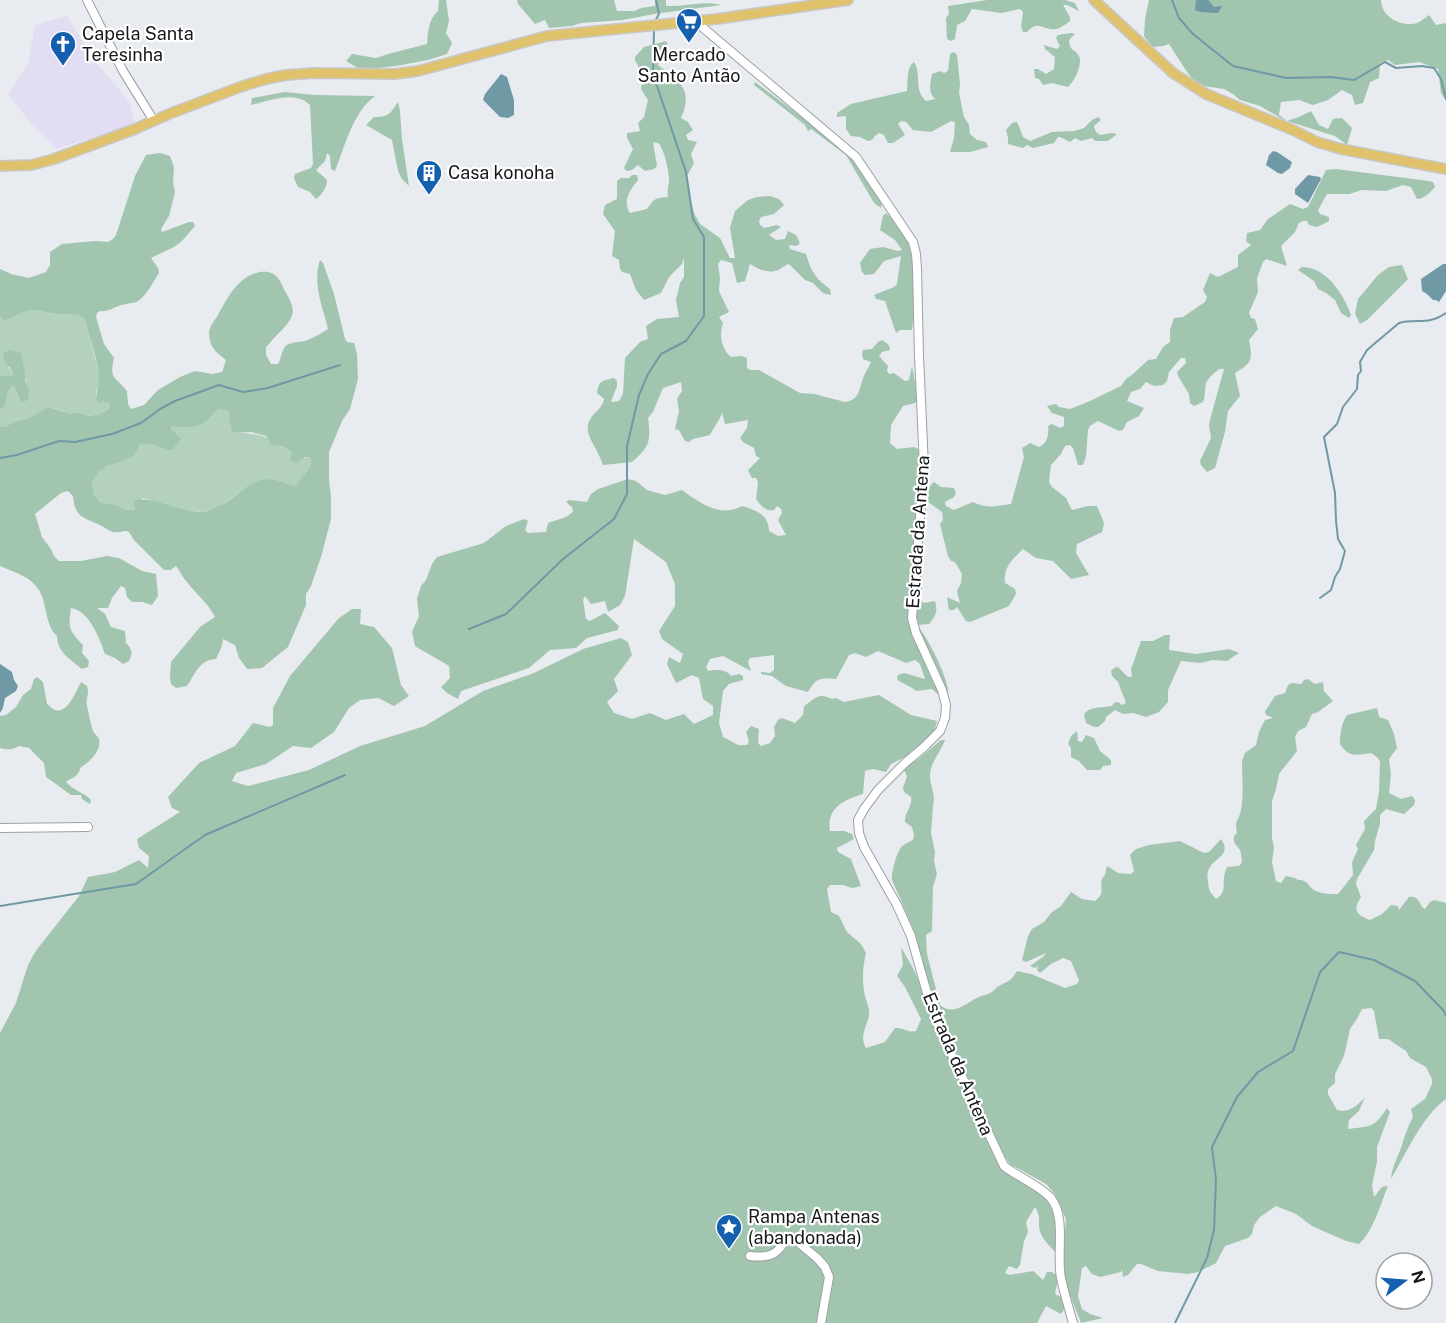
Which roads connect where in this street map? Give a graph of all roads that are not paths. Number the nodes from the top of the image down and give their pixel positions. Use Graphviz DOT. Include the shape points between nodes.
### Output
graph roads {
  1 [pos="87,0"];
  2 [pos="848,0"];
  3 [pos="1094,0"];
  4 [pos="695,21"];
  5 [pos="154,121"];
  6 [pos="0,166"];
  7 [pos="1446,169"];
  8 [pos="88,827"];
  9 [pos="0,828"];
  10 [pos="750,1256"];
  11 [pos="821,1323"];
  12 [pos="1073,1323"];
  1 -- 5 [label="street"];
  2 -- 4 [label="main road"];
  3 -- 7 [label="main road" via="1173,73 1206,94 1317,142"];
  4 -- 5 [label="main road" via="547,36 418,71 276,77"];
  4 -- 12 [label="street, Estrada da Antena" via="856,158 913,242 924,467 912,618 942,690 945,718 940,731 878,790 858,820 859,833 911,936 936,1021 1004,1166 1041,1190 1058,1213 1060,1277"];
  5 -- 6 [label="main road" via="54,159"];
  8 -- 9 [label="street"];
  10 -- 11 [label="street" via="770,1256 789,1238 817,1258 829,1277"];
}
